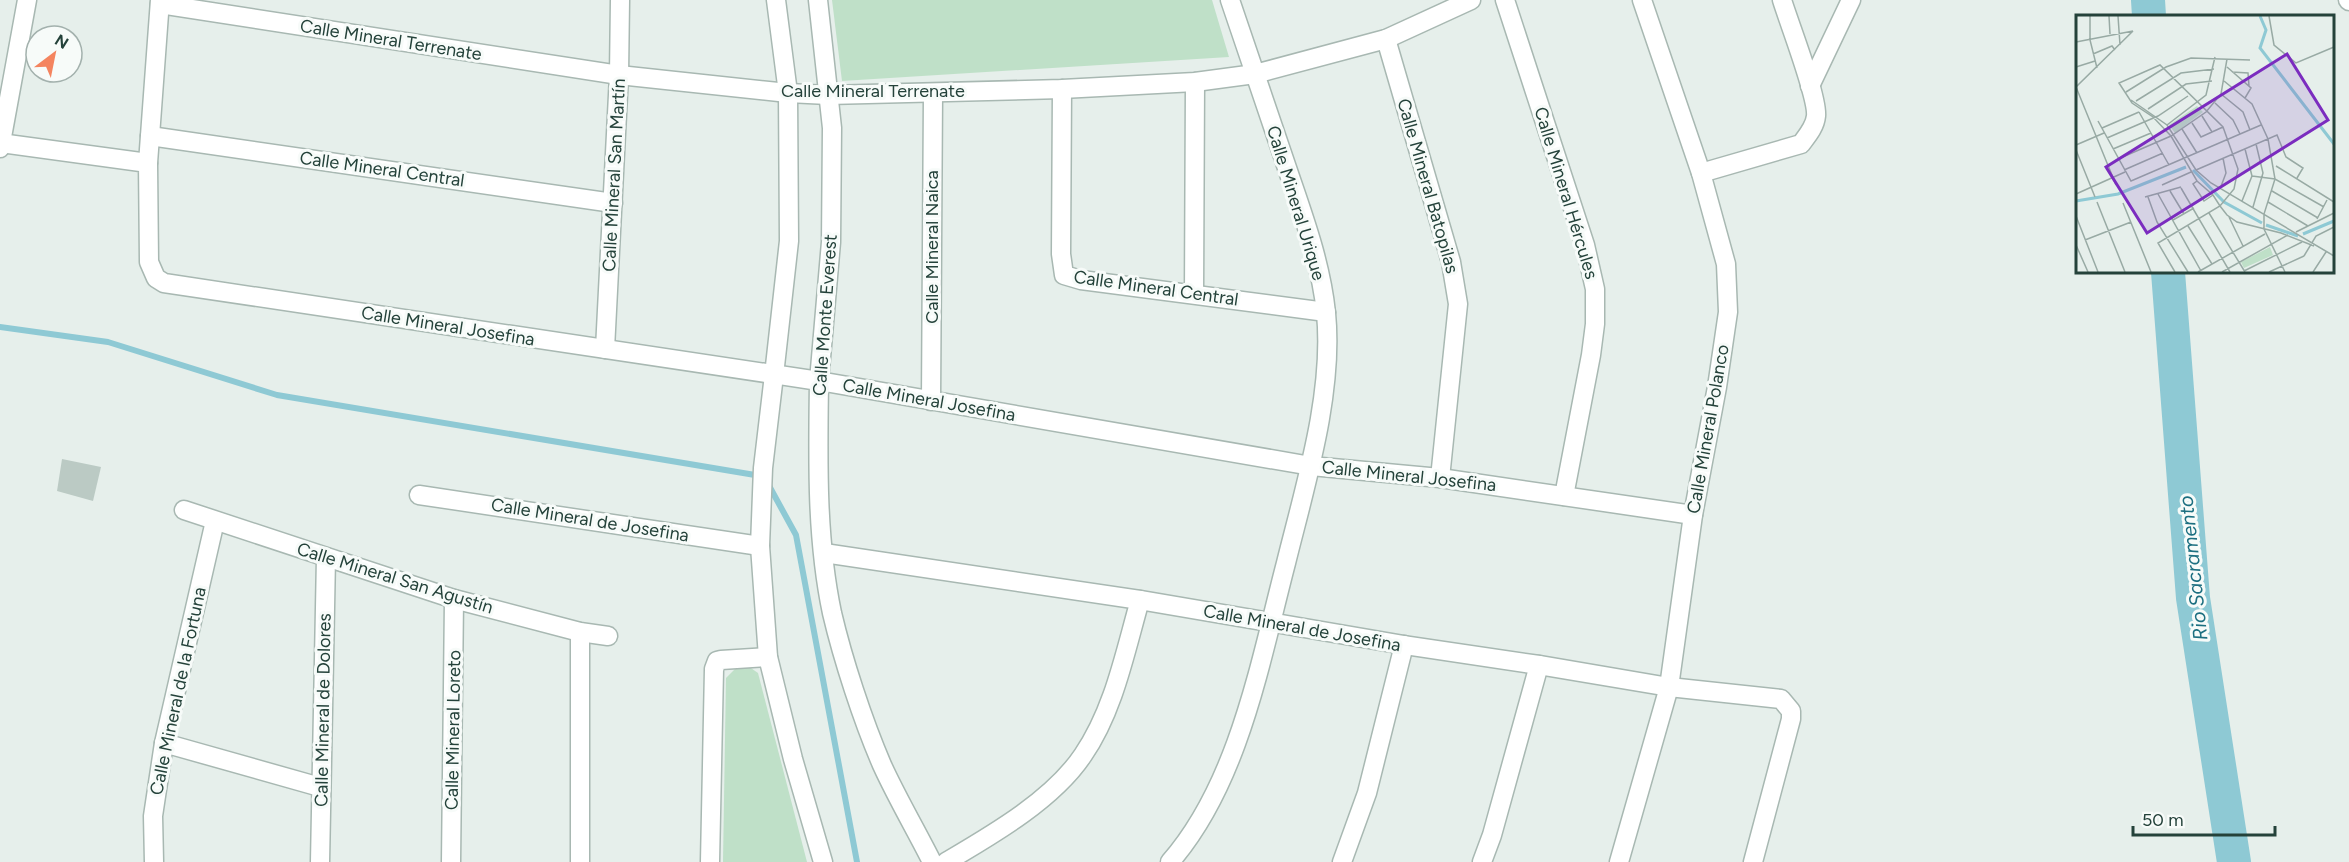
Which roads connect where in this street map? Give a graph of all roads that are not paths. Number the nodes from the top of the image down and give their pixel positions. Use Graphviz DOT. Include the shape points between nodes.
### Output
graph roads {
  1 [pos="27,0"];
  2 [pos="620,0"];
  3 [pos="776,0"];
  4 [pos="818,0"];
  5 [pos="1230,0"];
  6 [pos="1471,0"];
  7 [pos="1505,0"];
  8 [pos="1642,0"];
  9 [pos="1782,0"];
  10 [pos="1851,0"];
  11 [pos="160,2"];
  12 [pos="1386,39"];
  13 [pos="1254,74"];
  14 [pos="619,75"];
  15 [pos="1195,82"];
  16 [pos="1810,86"];
  17 [pos="1062,89"];
  18 [pos="788,93"];
  19 [pos="933,94"];
  20 [pos="828,95"];
  21 [pos="150,136"];
  22 [pos="0,143"];
  23 [pos="0,148"];
  24 [pos="148,163"];
  25 [pos="1701,173"];
  26 [pos="613,203"];
  27 [pos="1194,294"];
  28 [pos="1326,312"];
  29 [pos="605,349"];
  30 [pos="774,375"];
  31 [pos="819,381"];
  32 [pos="931,401"];
  33 [pos="1311,466"];
  34 [pos="1440,478"];
  35 [pos="419,495"];
  36 [pos="1564,496"];
  37 [pos="184,510"];
  38 [pos="1693,515"];
  39 [pos="215,521"];
  40 [pos="760,546"];
  41 [pos="824,554"];
  42 [pos="326,557"];
  43 [pos="454,599"];
  44 [pos="1140,600"];
  45 [pos="1271,622"];
  46 [pos="580,632"];
  47 [pos="608,636"];
  48 [pos="1404,645"];
  49 [pos="768,657"];
  50 [pos="1539,665"];
  51 [pos="1669,687"];
  52 [pos="164,743"];
  53 [pos="320,787"];
  54 [pos="154,862"];
  55 [pos="320,862"];
  56 [pos="451,862"];
  57 [pos="580,862"];
  58 [pos="710,862"];
  59 [pos="823,862"];
  60 [pos="932,862"];
  61 [pos="946,862"];
  62 [pos="1170,862"];
  63 [pos="1342,862"];
  64 [pos="1482,862"];
  65 [pos="1618,862"];
  66 [pos="1754,862"];
  1 -- 22 [label="street"];
  2 -- 14 [label="street, Calle Mineral San Martín"];
  3 -- 18 [label="street"];
  4 -- 20 [label="street, Calle Monte Everest"];
  5 -- 13 [label="street, Calle Mineral Urique"];
  6 -- 12 [label="street, Calle Mineral Terrenate"];
  7 -- 36 [label="street, Calle Mineral Hércules" via="1585,245 1595,289 1591,356"];
  8 -- 25 [label="street, Calle Mineral Polanco"];
  9 -- 16 [label="street"];
  10 -- 16 [label="street"];
  11 -- 14 [label="street, Calle Mineral Terrenate"];
  11 -- 21 [label="street"];
  12 -- 13 [label="street, Calle Mineral Terrenate"];
  12 -- 34 [label="street, Calle Mineral Batopilas" via="1451,262 1458,304"];
  13 -- 15 [label="street, Calle Mineral Terrenate"];
  13 -- 28 [label="street, Calle Mineral Urique" via="1304,219"];
  14 -- 18 [label="street, Calle Mineral Terrenate"];
  14 -- 26 [label="street, Calle Mineral San Martín"];
  15 -- 17 [label="street, Calle Mineral Terrenate"];
  15 -- 27 [label="street"];
  16 -- 25 [label="street" via="1816,114 1813,127 1801,144"];
  17 -- 19 [label="street, Calle Mineral Terrenate"];
  17 -- 27 [label="street, Calle Mineral Central" via="1064,275"];
  18 -- 20 [label="street, Calle Mineral Terrenate"];
  18 -- 30 [label="street" via="789,241"];
  19 -- 20 [label="street, Calle Mineral Terrenate"];
  19 -- 32 [label="street, Calle Mineral Naica"];
  20 -- 31 [label="street, Calle Monte Everest" via="832,128 831,242"];
  21 -- 24 [label="street"];
  21 -- 26 [label="street, Calle Mineral Central"];
  22 -- 23 [label="street"];
  22 -- 24 [label="street"];
  24 -- 29 [label="street, Calle Mineral Josefina" via="148,262 151,272 164,283"];
  25 -- 38 [label="street, Calle Mineral Polanco" via="1726,264 1728,312"];
  26 -- 29 [label="street, Calle Mineral San Martín"];
  27 -- 28 [label="street, Calle Mineral Central"];
  28 -- 33 [label="street, Calle Mineral Urique" via="1328,345"];
  29 -- 30 [label="street, Calle Mineral Josefina"];
  30 -- 31 [label="street, Calle Mineral Josefina"];
  30 -- 40 [label="street" via="763,468"];
  31 -- 32 [label="street, Calle Mineral Josefina"];
  31 -- 41 [label="street, Calle Monte Everest" via="818,482"];
  32 -- 33 [label="street, Calle Mineral Josefina"];
  33 -- 34 [label="street, Calle Mineral Josefina"];
  33 -- 45 [label="street, Calle Mineral Urique"];
  34 -- 36 [label="street, Calle Mineral Josefina"];
  35 -- 40 [label="street, Calle Mineral de Josefina"];
  36 -- 38 [label="street, Calle Mineral Josefina"];
  37 -- 39 [label="street, Calle Mineral San Agustín"];
  38 -- 51 [label="street, Calle Mineral Polanco"];
  39 -- 42 [label="street, Calle Mineral San Agustín"];
  39 -- 52 [label="street, Calle Mineral de la Fortuna"];
  40 -- 49 [label="street"];
  41 -- 44 [label="street, Calle Mineral de Josefina"];
  41 -- 60 [label="street, Calle Monte Everest" via="832,613 856,695 882,764"];
  42 -- 43 [label="street, Calle Mineral San Agustín"];
  42 -- 53 [label="street, Calle Mineral de Dolores"];
  43 -- 46 [label="street, Calle Mineral San Agustín"];
  43 -- 56 [label="street, Calle Mineral Loreto"];
  44 -- 45 [label="street, Calle Mineral de Josefina"];
  44 -- 61 [label="street" via="1113,690 1083,756 1011,823"];
  45 -- 48 [label="street, Calle Mineral de Josefina"];
  45 -- 62 [label="street, Calle Mineral Urique" via="1249,705 1215,793"];
  46 -- 47 [label="street, Calle Mineral San Agustín"];
  46 -- 57 [label="street"];
  48 -- 50 [label="street, Calle Mineral de Josefina"];
  48 -- 63 [label="street" via="1368,793"];
  49 -- 58 [label="street" via="717,662 714,669"];
  49 -- 59 [label="street"];
  50 -- 51 [label="street, Calle Mineral de Josefina"];
  50 -- 64 [label="street"];
  51 -- 65 [label="street, Calle Mineral Polanco"];
  51 -- 66 [label="street, Calle Mineral de Josefina" via="1781,699 1791,711"];
  52 -- 53 [label="street"];
  52 -- 54 [label="street, Calle Mineral de la Fortuna" via="153,816"];
  53 -- 55 [label="street, Calle Mineral de Dolores"];
}
